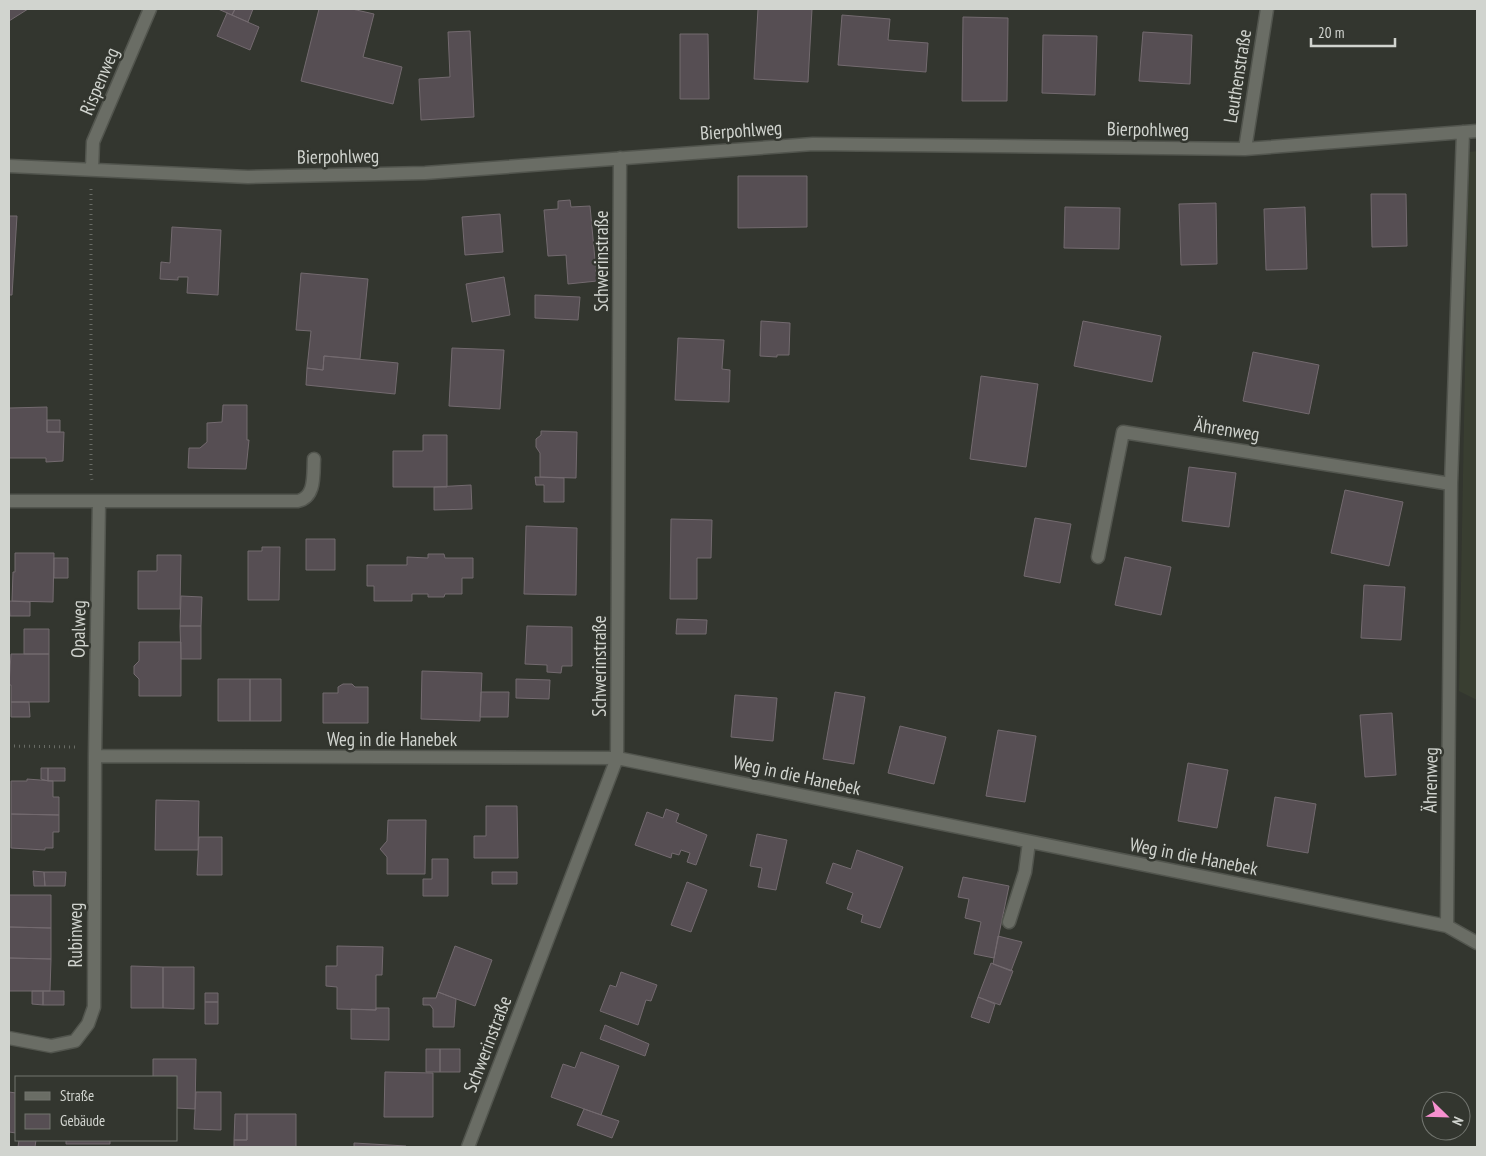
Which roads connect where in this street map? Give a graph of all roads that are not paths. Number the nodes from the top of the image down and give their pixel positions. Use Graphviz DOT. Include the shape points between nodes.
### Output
graph roads {
  1 [pos="150,9"];
  2 [pos="1266,9"];
  3 [pos="1477,131"];
  4 [pos="1463,132"];
  5 [pos="1245,149"];
  6 [pos="620,158"];
  7 [pos="9,166"];
  8 [pos="92,169"];
  9 [pos="314,459"];
  10 [pos="1452,484"];
  11 [pos="9,501"];
  12 [pos="99,502"];
  13 [pos="1098,557"];
  14 [pos="95,756"];
  15 [pos="617,758"];
  16 [pos="1029,842"];
  17 [pos="1009,922"];
  18 [pos="1447,926"];
  19 [pos="1477,943"];
  20 [pos="9,1038"];
  21 [pos="468,1147"];
  1 -- 8 [label="street, Rispenweg" via="93,142"];
  2 -- 5 [label="street, Leuthenstraße"];
  3 -- 4 [label="street, Bierpohlweg"];
  4 -- 5 [label="street, Bierpohlweg"];
  4 -- 10 [label="street, Ährenweg"];
  5 -- 6 [label="street, Bierpohlweg" via="813,144"];
  6 -- 8 [label="street, Bierpohlweg" via="425,173 258,177"];
  6 -- 15 [label="street, Schwerinstraße"];
  7 -- 8 [label="street, Bierpohlweg"];
  9 -- 12 [label="street" via="313,482 304,500"];
  10 -- 13 [label="street, Ährenweg" via="1123,432"];
  10 -- 18 [label="street, Ährenweg"];
  11 -- 12 [label="street"];
  12 -- 14 [label="street, Opalweg"];
  14 -- 15 [label="street, Weg in die Hanebek"];
  14 -- 20 [label="street, Rubinweg" via="94,1007 88,1024 75,1041 51,1046"];
  15 -- 16 [label="street, Weg in die Hanebek"];
  15 -- 21 [label="street, Schwerinstraße"];
  16 -- 17 [label="street" via="1025,872"];
  16 -- 18 [label="street, Weg in die Hanebek"];
  18 -- 19 [label="street, Weg in die Hanebek"];
}
